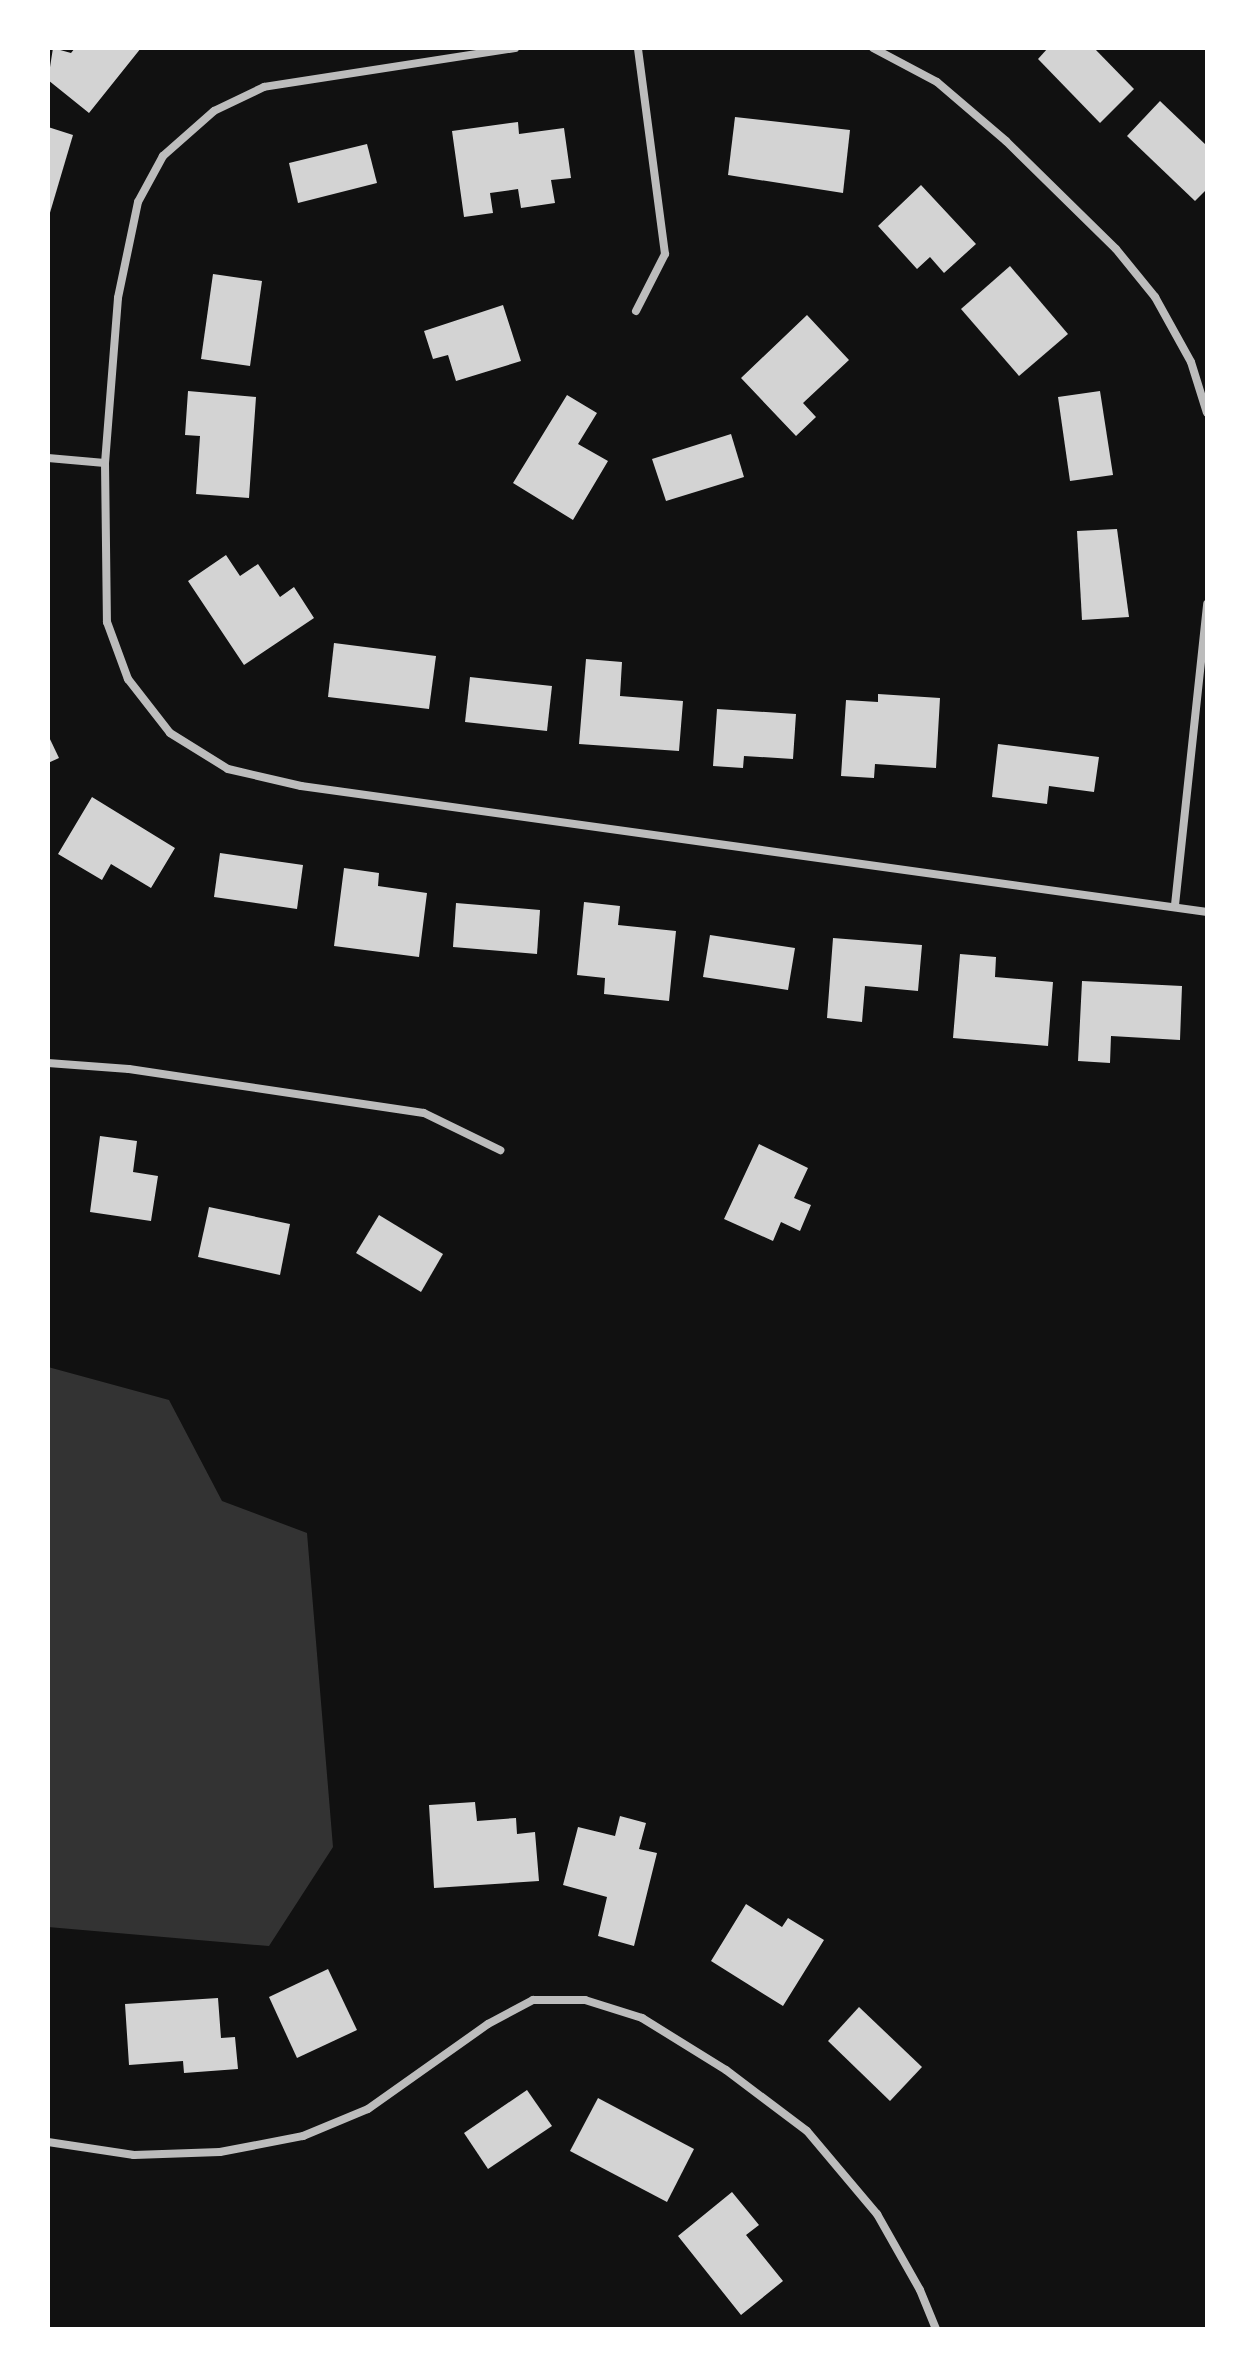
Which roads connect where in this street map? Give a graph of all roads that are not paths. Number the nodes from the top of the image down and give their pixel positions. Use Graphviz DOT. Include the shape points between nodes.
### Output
graph roads {
  1 [pos="515,48"];
  2 [pos="638,48"];
  3 [pos="873,48"];
  4 [pos="636,311"];
  5 [pos="1207,413"];
  6 [pos="48,458"];
  7 [pos="105,463"];
  8 [pos="1207,604"];
  9 [pos="1175,905"];
  10 [pos="1207,912"];
  11 [pos="48,1063"];
  12 [pos="500,1150"];
  13 [pos="48,2142"];
  14 [pos="936,2329"];
  1 -- 7 [label="street" via="264,87 214,111 163,156 138,202 118,298"];
  2 -- 4 [label="street" via="665,254"];
  3 -- 5 [label="street" via="937,82 1116,249 1155,297 1191,362"];
  6 -- 7 [label="street"];
  7 -- 9 [label="street" via="107,622 128,679 170,733 228,769 301,786"];
  8 -- 9 [label="street"];
  9 -- 10 [label="street"];
  11 -- 12 [label="street" via="129,1069 424,1113"];
  13 -- 14 [label="street" via="134,2155 220,2152 303,2136 368,2109 488,2024 533,2000 585,2000 642,2018 726,2070 807,2131 877,2214"];
}
